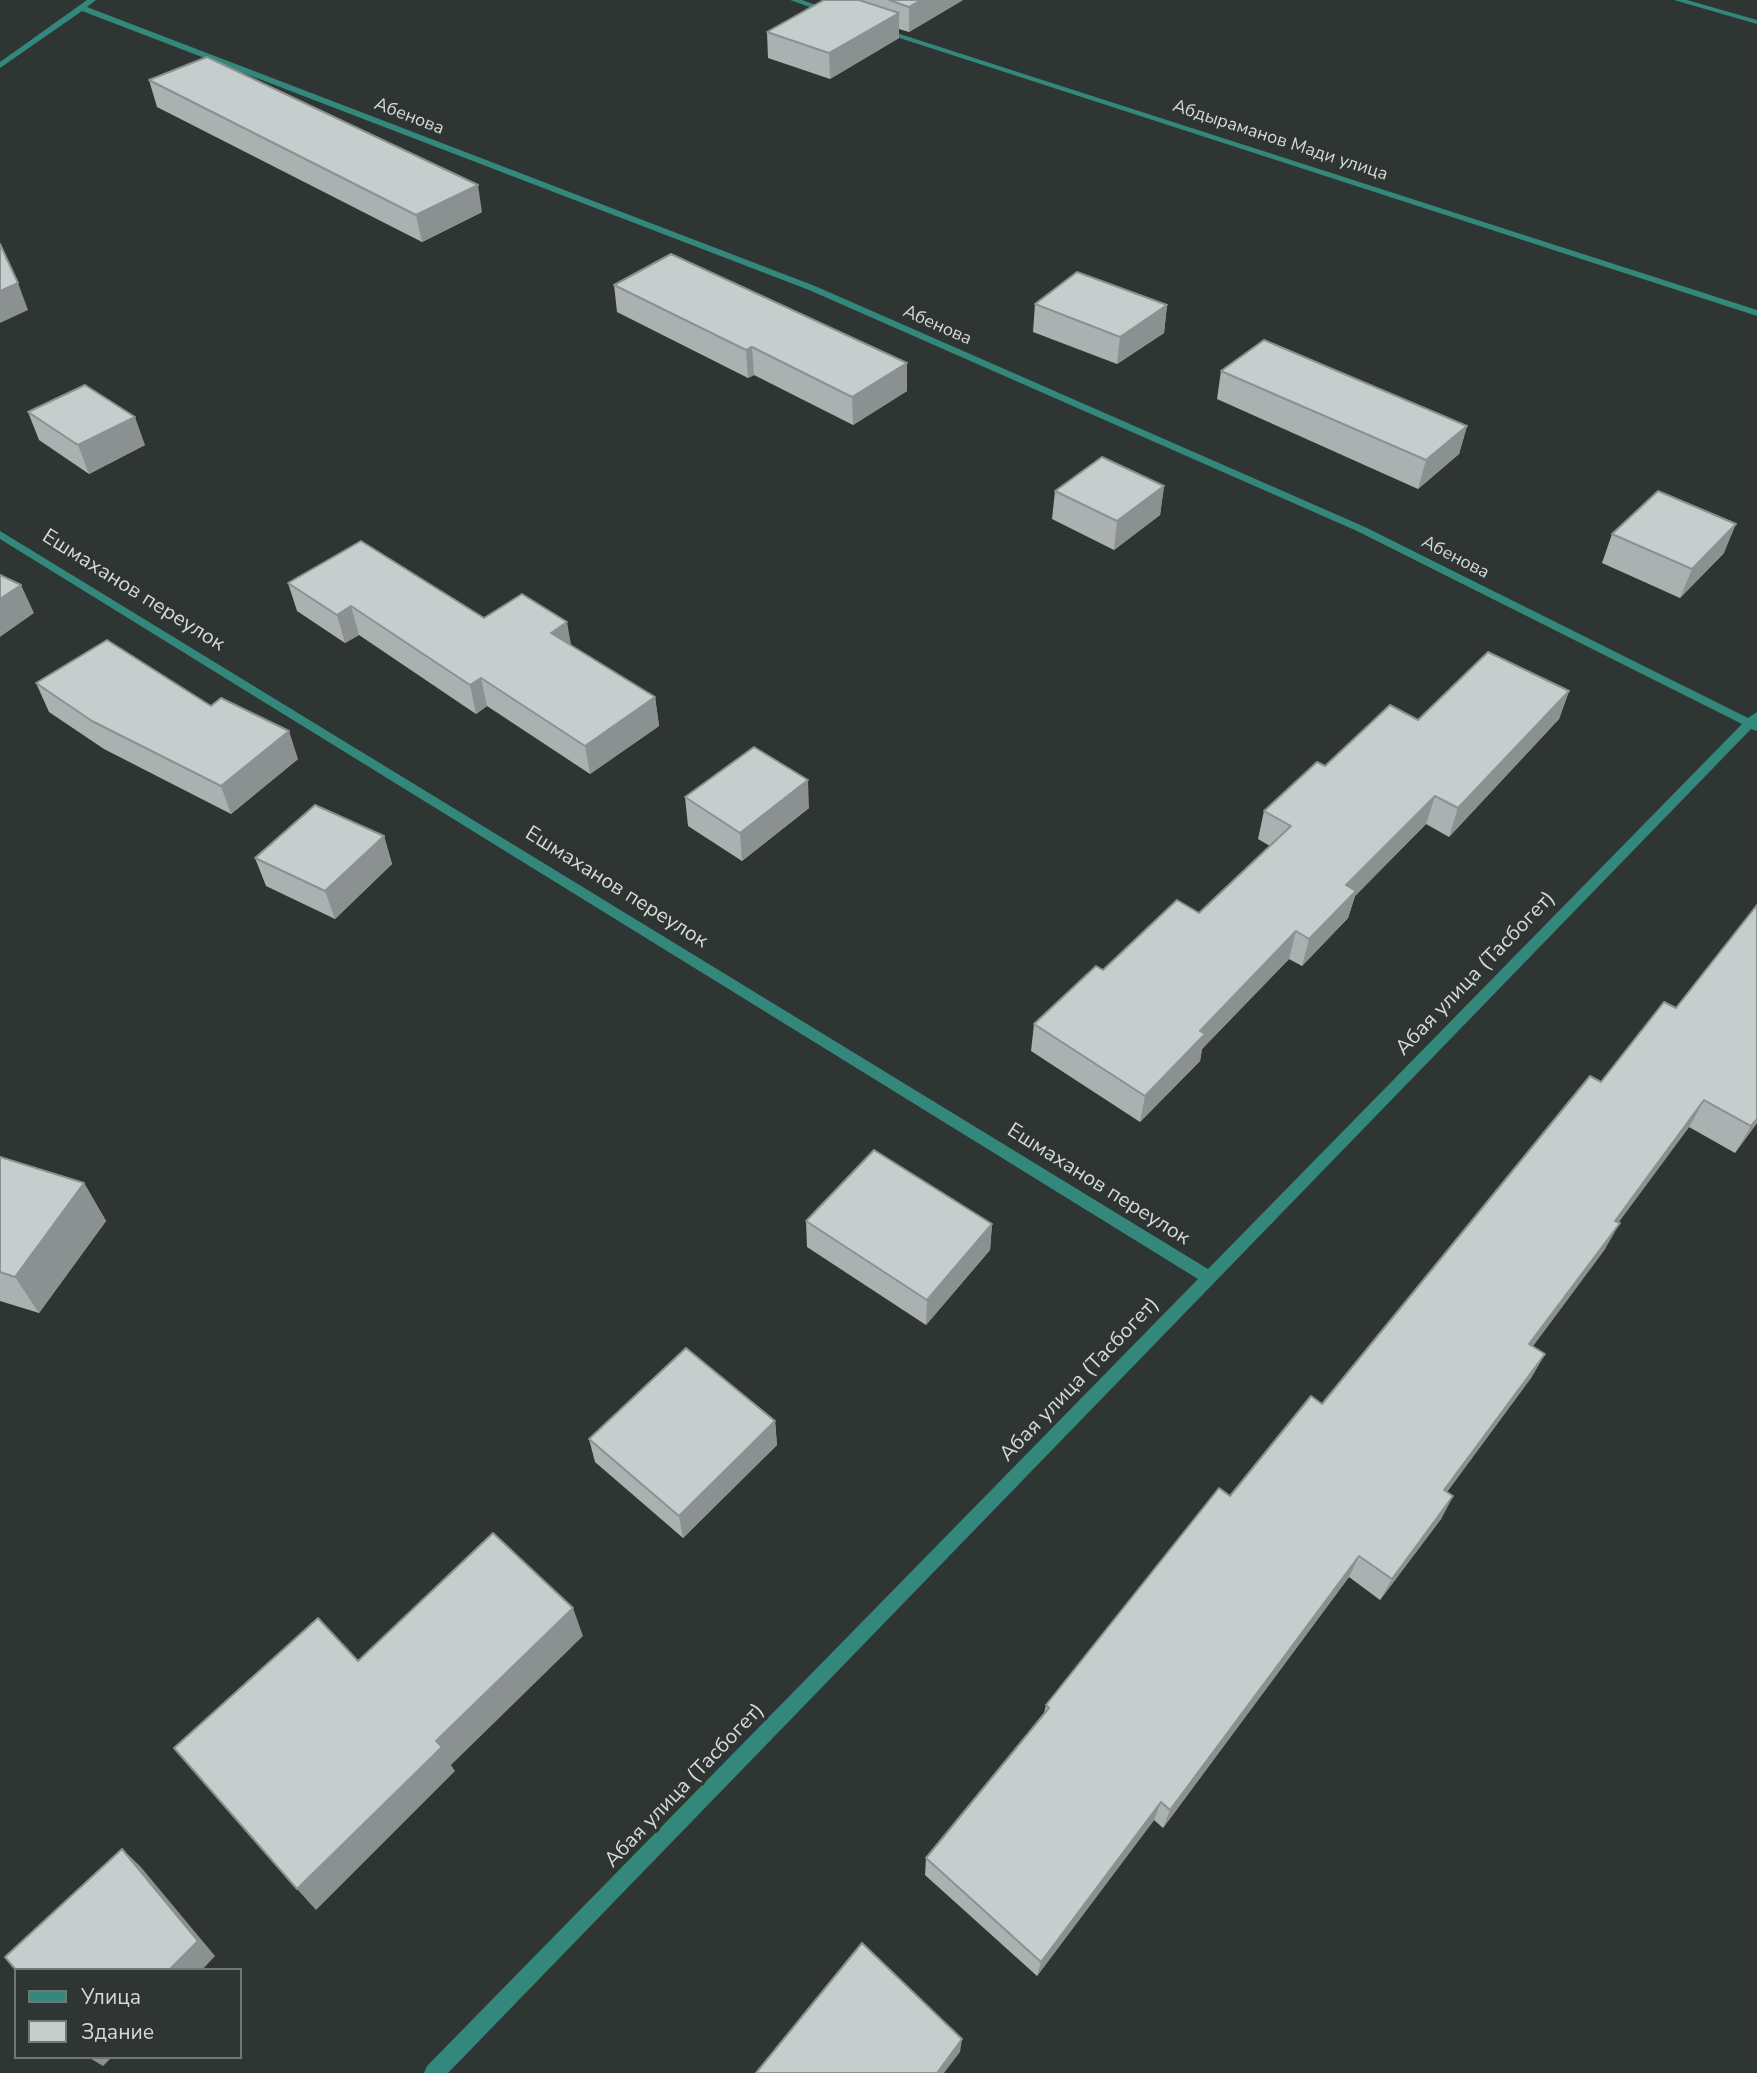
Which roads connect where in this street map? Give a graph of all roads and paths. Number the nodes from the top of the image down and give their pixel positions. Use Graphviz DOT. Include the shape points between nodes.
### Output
graph roads {
  1 [pos="92,0"];
  2 [pos="794,0"];
  3 [pos="1678,0"];
  4 [pos="81,8"];
  5 [pos="833,13"];
  6 [pos="1757,22"];
  7 [pos="873,26"];
  8 [pos="0,66"];
  9 [pos="1757,313"];
  10 [pos="0,534"];
  11 [pos="1755,722"];
  12 [pos="1209,1278"];
  13 [pos="434,2073"];
  1 -- 4 [label="street"];
  2 -- 5 [label="street"];
  3 -- 6 [label="street"];
  4 -- 8 [label="street"];
  4 -- 11 [label="street, Абенова" via="825,294 1361,529"];
  7 -- 9 [label="street, Абдыраманов Мади улица"];
  10 -- 12 [label="street, Ешмаханов переулок"];
  11 -- 12 [label="street, Абая улица (Тасбогет)"];
  12 -- 13 [label="street, Абая улица (Тасбогет)"];
}
